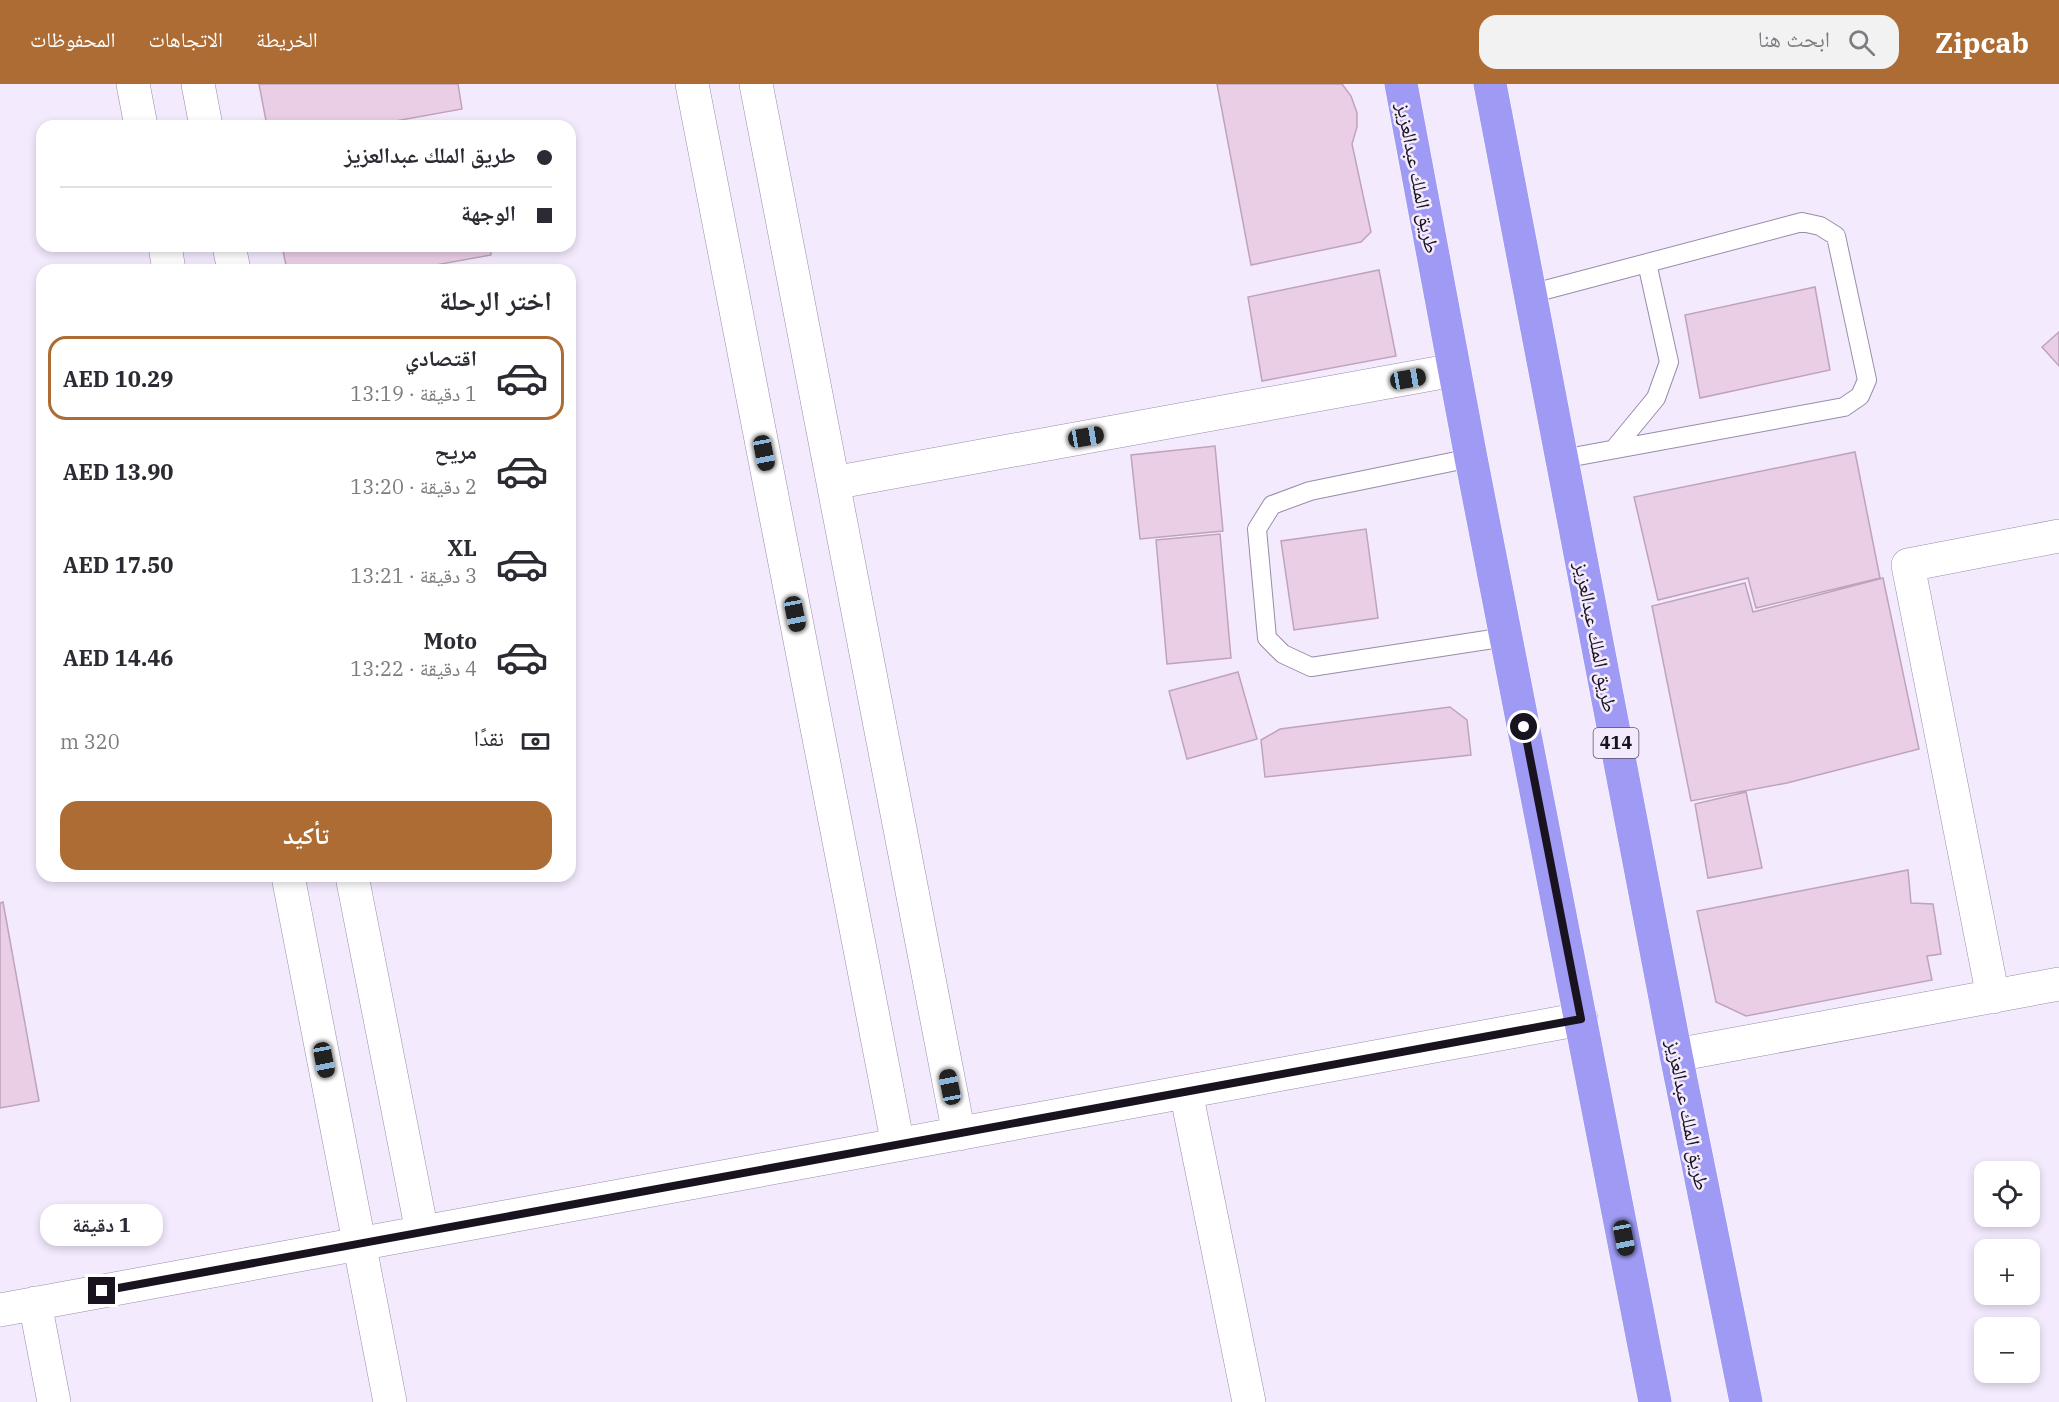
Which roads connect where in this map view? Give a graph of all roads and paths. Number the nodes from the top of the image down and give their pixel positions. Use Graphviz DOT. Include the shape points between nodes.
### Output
graph roads {
  1 [pos="133,84"];
  2 [pos="198,84"];
  3 [pos="692,84"];
  4 [pos="756,84"];
  5 [pos="1401,84"];
  6 [pos="1490,84"];
  7 [pos="140,120"];
  8 [pos="205,120"];
  9 [pos="1647,264"];
  10 [pos="1530,294"];
  11 [pos="1454,370"];
  12 [pos="1614,449"];
  13 [pos="1471,458"];
  14 [pos="1562,459"];
  15 [pos="833,483"];
  16 [pos="2059,536"];
  17 [pos="1506,636"];
  18 [pos="289,882"];
  19 [pos="353,882"];
  20 [pos="2059,984"];
  21 [pos="1993,997"];
  22 [pos="1581,1019"];
  23 [pos="1676,1055"];
  24 [pos="1186,1092"];
  25 [pos="959,1134"];
  26 [pos="898,1145"];
  27 [pos="422,1232"];
  28 [pos="360,1244"];
  29 [pos="35,1303"];
  30 [pos="0,1310"];
  31 [pos="54,1402"];
  32 [pos="390,1402"];
  33 [pos="1249,1402"];
  34 [pos="1655,1402"];
  35 [pos="1746,1402"];
  1 -- 7 [label="street"];
  2 -- 8 [label="street"];
  3 -- 26 [label="street"];
  4 -- 15 [label="street"];
  5 -- 11 [label="highway, طريق الملك عبدالعزيز"];
  6 -- 10 [label="highway, طريق الملك عبدالعزيز / 414"];
  9 -- 10 [label="lane"];
  9 -- 12 [label="lane" via="1669,362 1656,398"];
  9 -- 12 [label="lane" via="1802,222 1820,226 1836,236 1866,380 1860,396 1844,407"];
  10 -- 14 [label="highway, طريق الملك عبدالعزيز / 414"];
  11 -- 13 [label="highway, طريق الملك عبدالعزيز"];
  11 -- 15 [label="street"];
  12 -- 14 [label="lane"];
  13 -- 17 [label="highway, طريق الملك عبدالعزيز"];
  13 -- 17 [label="lane" via="1310,491 1272,505 1257,529 1267,638 1283,654 1311,667"];
  14 -- 23 [label="highway, طريق الملك عبدالعزيز / 414"];
  15 -- 25 [label="street"];
  16 -- 21 [label="street" via="1908,565"];
  17 -- 22 [label="highway, طريق الملك عبدالعزيز"];
  18 -- 28 [label="street"];
  19 -- 27 [label="street"];
  20 -- 21 [label="street"];
  21 -- 23 [label="street"];
  22 -- 24 [label="street"];
  22 -- 34 [label="highway, طريق الملك عبدالعزيز"];
  23 -- 35 [label="highway, طريق الملك عبدالعزيز / 414"];
  24 -- 25 [label="street"];
  24 -- 33 [label="street"];
  25 -- 26 [label="street"];
  26 -- 27 [label="street"];
  27 -- 28 [label="street"];
  28 -- 29 [label="street"];
  28 -- 32 [label="street"];
  29 -- 30 [label="street"];
  29 -- 31 [label="street"];
}
